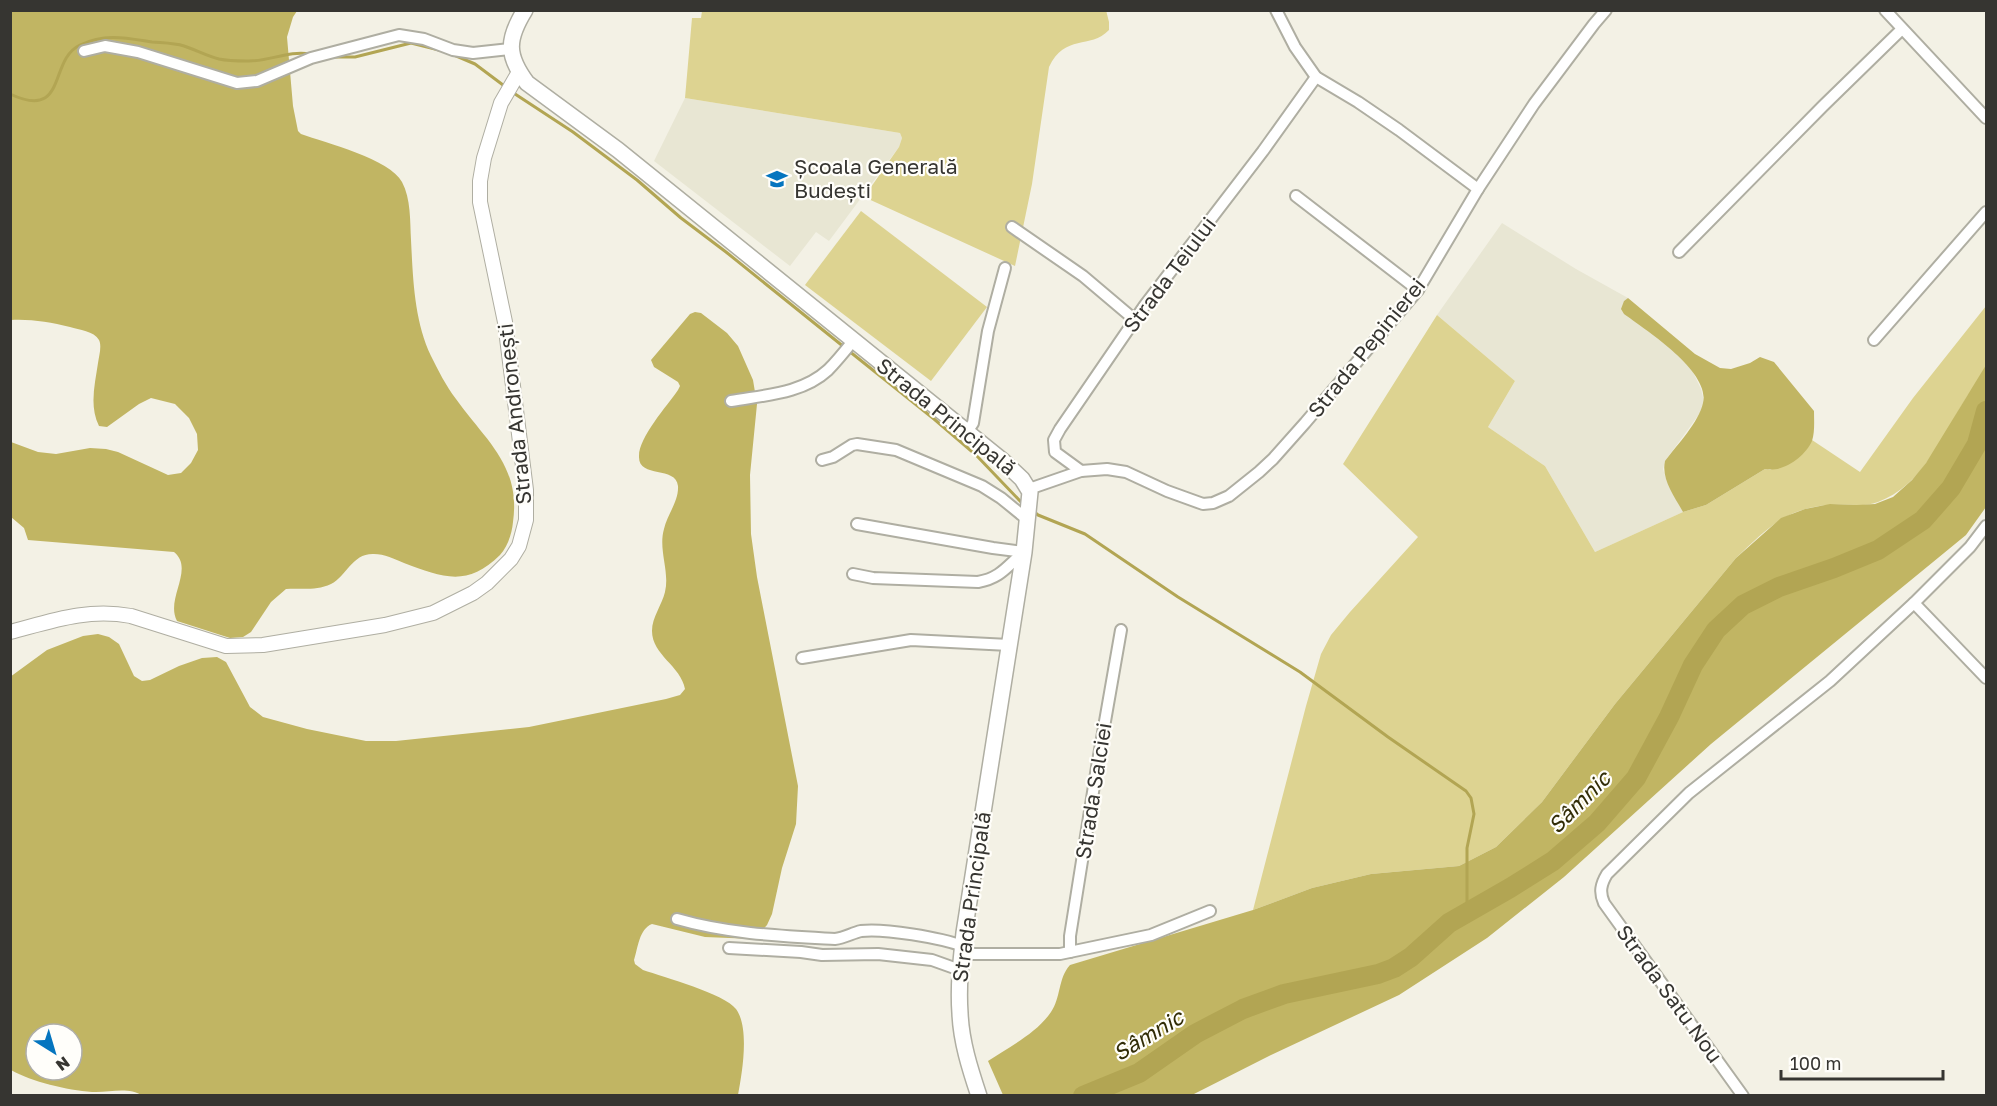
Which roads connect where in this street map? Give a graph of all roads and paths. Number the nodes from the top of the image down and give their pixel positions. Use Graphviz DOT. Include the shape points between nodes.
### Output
graph roads {
  1 [pos="525,10"];
  2 [pos="1276,10"];
  3 [pos="1606,10"];
  4 [pos="1885,10"];
  5 [pos="1902,29"];
  6 [pos="510,49"];
  7 [pos="84,51"];
  8 [pos="1316,76"];
  9 [pos="513,81"];
  10 [pos="1986,118"];
  11 [pos="1478,189"];
  12 [pos="1296,196"];
  13 [pos="1986,212"];
  14 [pos="1012,227"];
  15 [pos="1679,252"];
  16 [pos="1005,267"];
  17 [pos="1418,290"];
  18 [pos="1135,320"];
  19 [pos="1874,340"];
  20 [pos="852,342"];
  21 [pos="731,401"];
  22 [pos="970,427"];
  23 [pos="822,460"];
  24 [pos="1081,471"];
  25 [pos="1030,492"];
  26 [pos="1028,518"];
  27 [pos="857,524"];
  28 [pos="1986,526"];
  29 [pos="1024,552"];
  30 [pos="853,574"];
  31 [pos="1914,603"];
  32 [pos="1121,630"];
  33 [pos="10,632"];
  34 [pos="1009,645"];
  35 [pos="802,658"];
  36 [pos="1986,678"];
  37 [pos="1210,911"];
  38 [pos="677,919"];
  39 [pos="729,948"];
  40 [pos="962,950"];
  41 [pos="1070,952"];
  42 [pos="960,969"];
  43 [pos="979,1095"];
  44 [pos="1743,1095"];
  1 -- 6 [label="main road" via="511,37"];
  2 -- 8 [label="street"];
  3 -- 11 [label="street, Strada Pepinierei" via="1534,104"];
  4 -- 5 [label="street"];
  5 -- 10 [label="street"];
  5 -- 15 [label="street"];
  6 -- 7 [label="street" via="473,53 399,35 311,58 257,81 237,83 138,52 105,46"];
  6 -- 9 [label="main road, Strada Principală"];
  8 -- 11 [label="street" via="1383,119"];
  8 -- 18 [label="street, Strada Teiului"];
  9 -- 20 [label="main road, Strada Principală" via="527,83 618,150"];
  9 -- 33 [label="street, Strada Andronești" via="501,103 480,182 480,202 505,322 526,489 523,533 506,565 473,593 433,613 263,645 226,646 115,613 77,614"];
  11 -- 17 [label="street, Strada Pepinierei"];
  12 -- 17 [label="street"];
  13 -- 19 [label="street"];
  14 -- 18 [label="street" via="1083,276"];
  16 -- 22 [label="street"];
  17 -- 24 [label="street, Strada Pepinierei" via="1274,459 1222,500 1203,504 1126,472"];
  18 -- 24 [label="street, Strada Teiului" via="1054,440 1055,452"];
  20 -- 21 [label="street" via="828,369 802,386"];
  20 -- 22 [label="main road, Strada Principală"];
  22 -- 25 [label="main road, Strada Principală"];
  23 -- 26 [label="street" via="857,444 896,450 982,486"];
  24 -- 25 [label="street, Strada Pepinierei"];
  25 -- 26 [label="main road, Strada Principală"];
  26 -- 29 [label="main road, Strada Principală"];
  27 -- 29 [label="street"];
  28 -- 31 [label="street"];
  29 -- 30 [label="street" via="998,576 978,582"];
  29 -- 34 [label="main road, Strada Principală"];
  31 -- 36 [label="street"];
  31 -- 44 [label="street, Strada Satu Nou" via="1830,681 1689,793 1602,882 1601,897 1609,910"];
  32 -- 41 [label="street, Strada Salciei"];
  34 -- 35 [label="street" via="911,640"];
  34 -- 40 [label="main road, Strada Principală"];
  37 -- 41 [label="street" via="1151,934"];
  38 -- 40 [label="street" via="747,934 835,939 860,931 886,931 951,942"];
  39 -- 42 [label="street" via="822,955 878,954 932,960"];
  40 -- 41 [label="street"];
  40 -- 42 [label="main road, Strada Principală"];
  42 -- 43 [label="main road, Strada Principală" via="963,1038"];
}
